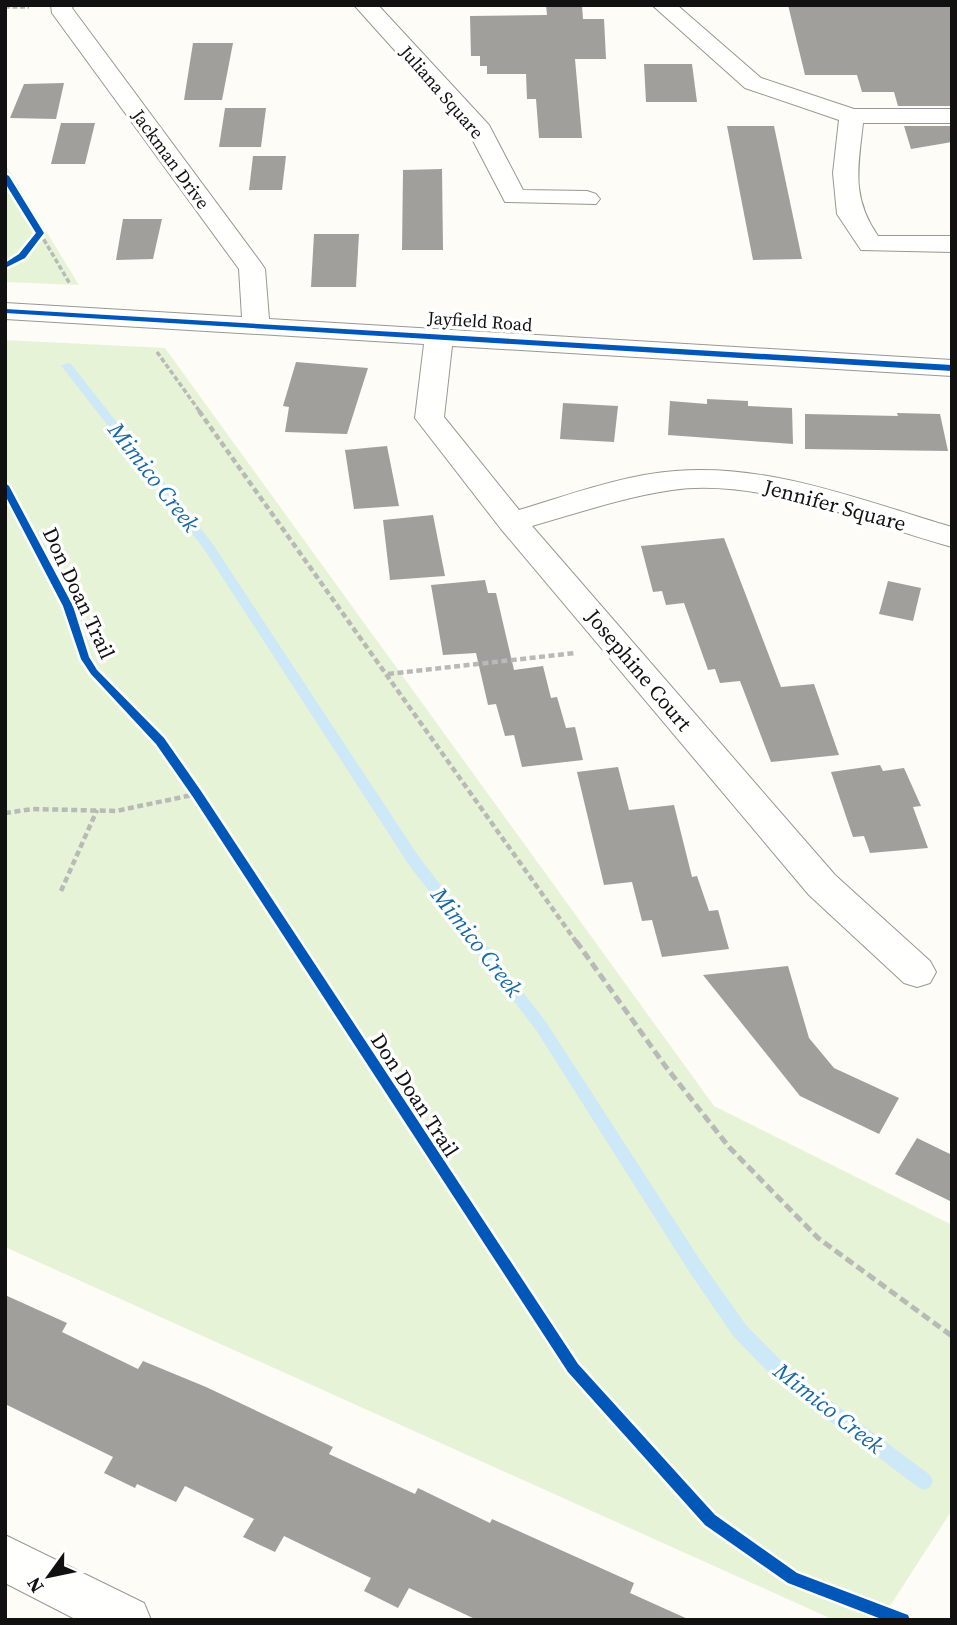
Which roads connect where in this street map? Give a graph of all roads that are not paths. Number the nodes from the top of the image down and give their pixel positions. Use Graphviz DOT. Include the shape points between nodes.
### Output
graph roads {
  1 [pos="63,5"];
  2 [pos="365,5"];
  3 [pos="663,5"];
  4 [pos="852,116"];
  5 [pos="952,116"];
  6 [pos="587,199"];
  7 [pos="952,244"];
  8 [pos="5,311"];
  9 [pos="256,324"];
  10 [pos="439,335"];
  11 [pos="952,368"];
  12 [pos="512,522"];
  13 [pos="952,537"];
  14 [pos="917,972"];
  15 [pos="5,1558"];
  16 [pos="127,1620"];
  1 -- 9 [label="street, Jackman Drive" via="60,8 252,270"];
  2 -- 6 [label="street, Juliana Square" via="480,130 514,197"];
  3 -- 4 [label="street" via="753,83"];
  4 -- 5 [label="street"];
  4 -- 7 [label="street" via="845,173 850,214 870,244"];
  8 -- 9 [label="street, Jayfield Road"];
  9 -- 10 [label="street, Jayfield Road"];
  10 -- 11 [label="street, Jayfield Road"];
  10 -- 12 [label="street, Josephine Court" via="429,418"];
  12 -- 13 [label="street, Jennifer Square" via="674,480 733,481 782,488"];
  12 -- 14 [label="street, Josephine Court" via="822,885"];
  15 -- 16 [label="street"];
}
